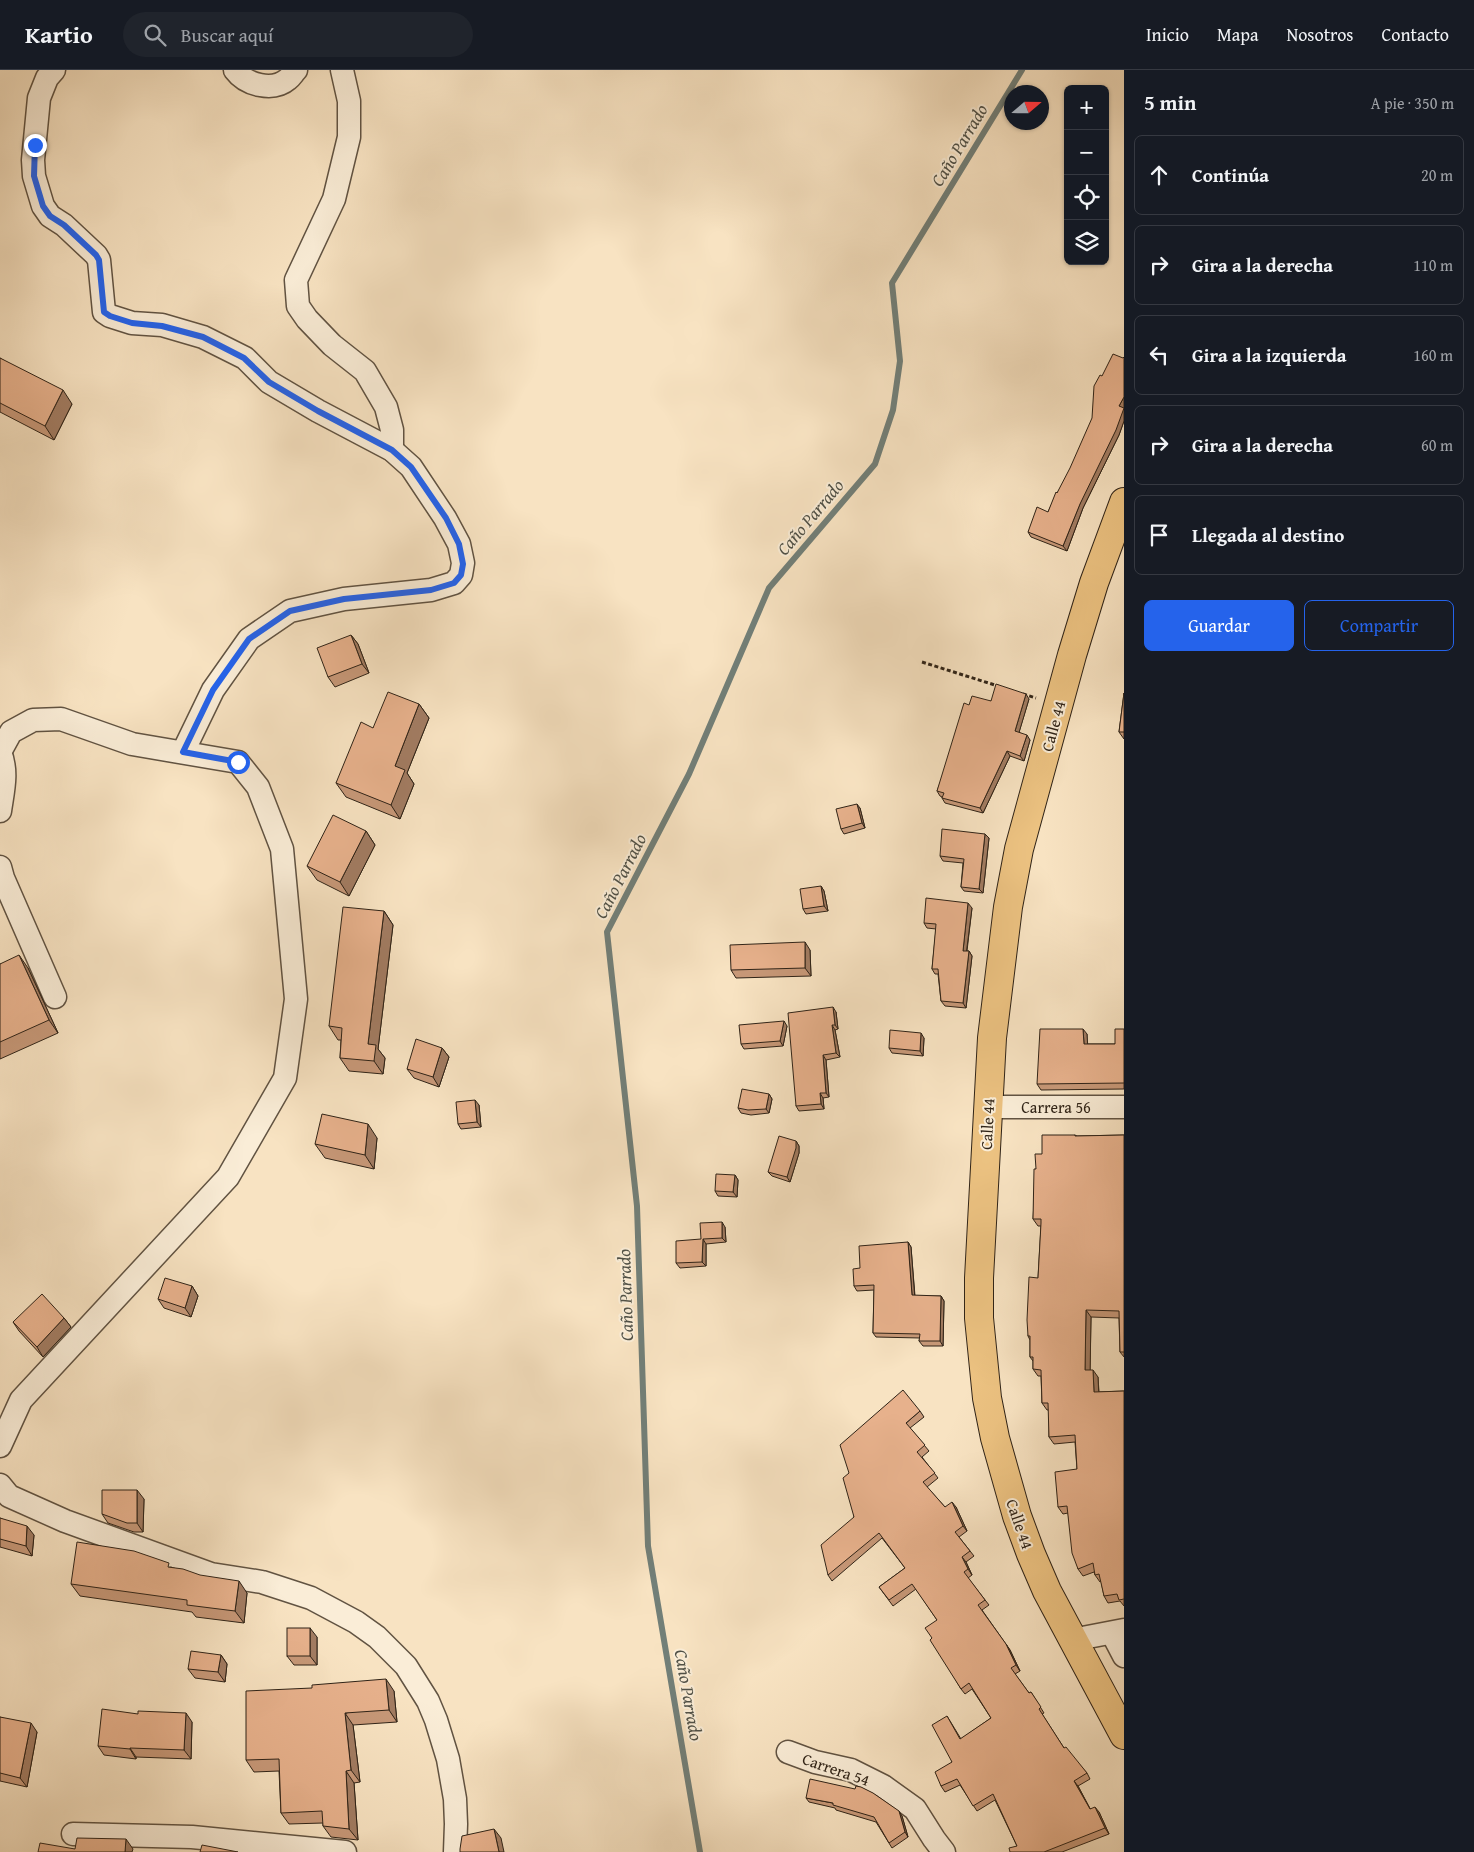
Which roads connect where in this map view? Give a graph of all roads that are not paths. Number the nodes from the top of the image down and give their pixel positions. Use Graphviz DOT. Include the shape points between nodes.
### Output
graph roads {
  1 [pos="54,70"];
  2 [pos="235,70"];
  3 [pos="296,70"];
  4 [pos="342,70"];
  5 [pos="392,450"];
  6 [pos="1124,502"];
  7 [pos="0,752"];
  8 [pos="183,752"];
  9 [pos="0,811"];
  10 [pos="0,867"];
  11 [pos="55,997"];
  12 [pos="987,1107"];
  13 [pos="1124,1107"];
  14 [pos="0,1446"];
  15 [pos="0,1485"];
  16 [pos="1118,1632"];
  17 [pos="1072,1640"];
  18 [pos="1124,1656"];
  19 [pos="1124,1735"];
  20 [pos="788,1752"];
  21 [pos="73,1834"];
  22 [pos="345,1852"];
  23 [pos="455,1852"];
  24 [pos="944,1852"];
  1 -- 5 [label="street" via="39,98 34,176 43,206 50,216 64,225 99,260 104,312 132,323 162,326 203,337 244,358 269,382"];
  2 -- 3 [label="street" via="252,83 269,86 287,80"];
  4 -- 5 [label="street" via="349,101 348,137 334,199 296,280 296,294 298,306 307,319 332,345 364,370 386,407 392,430"];
  5 -- 8 [label="street" via="411,467 446,518 459,544 463,564 461,575 454,583 431,590 344,599 290,611 249,639 213,690"];
  6 -- 12 [label="main road, Calle 44" via="1094,583 1019,848 1008,907"];
  7 -- 8 [label="street" via="11,732 33,720 61,719 132,744"];
  7 -- 9 [label="street" via="6,774"];
  8 -- 14 [label="street" via="238,762 258,788 282,849 296,999 285,1078 228,1177 21,1400"];
  10 -- 11 [label="street"];
  12 -- 13 [label="street, Carrera 56"];
  12 -- 17 [label="main road, Calle 44" via="979,1294 987,1398 1017,1516 1031,1554"];
  15 -- 23 [label="street" via="10,1496 74,1525 211,1574 262,1582 311,1598 377,1637 406,1666 436,1720 452,1779"];
  16 -- 17 [label="street"];
  16 -- 18 [label="street"];
  17 -- 19 [label="main road, Calle 44"];
  20 -- 24 [label="street, Carrera 54" via="851,1770 883,1786 915,1809"];
  21 -- 22 [label="street" via="192,1836"];
}
